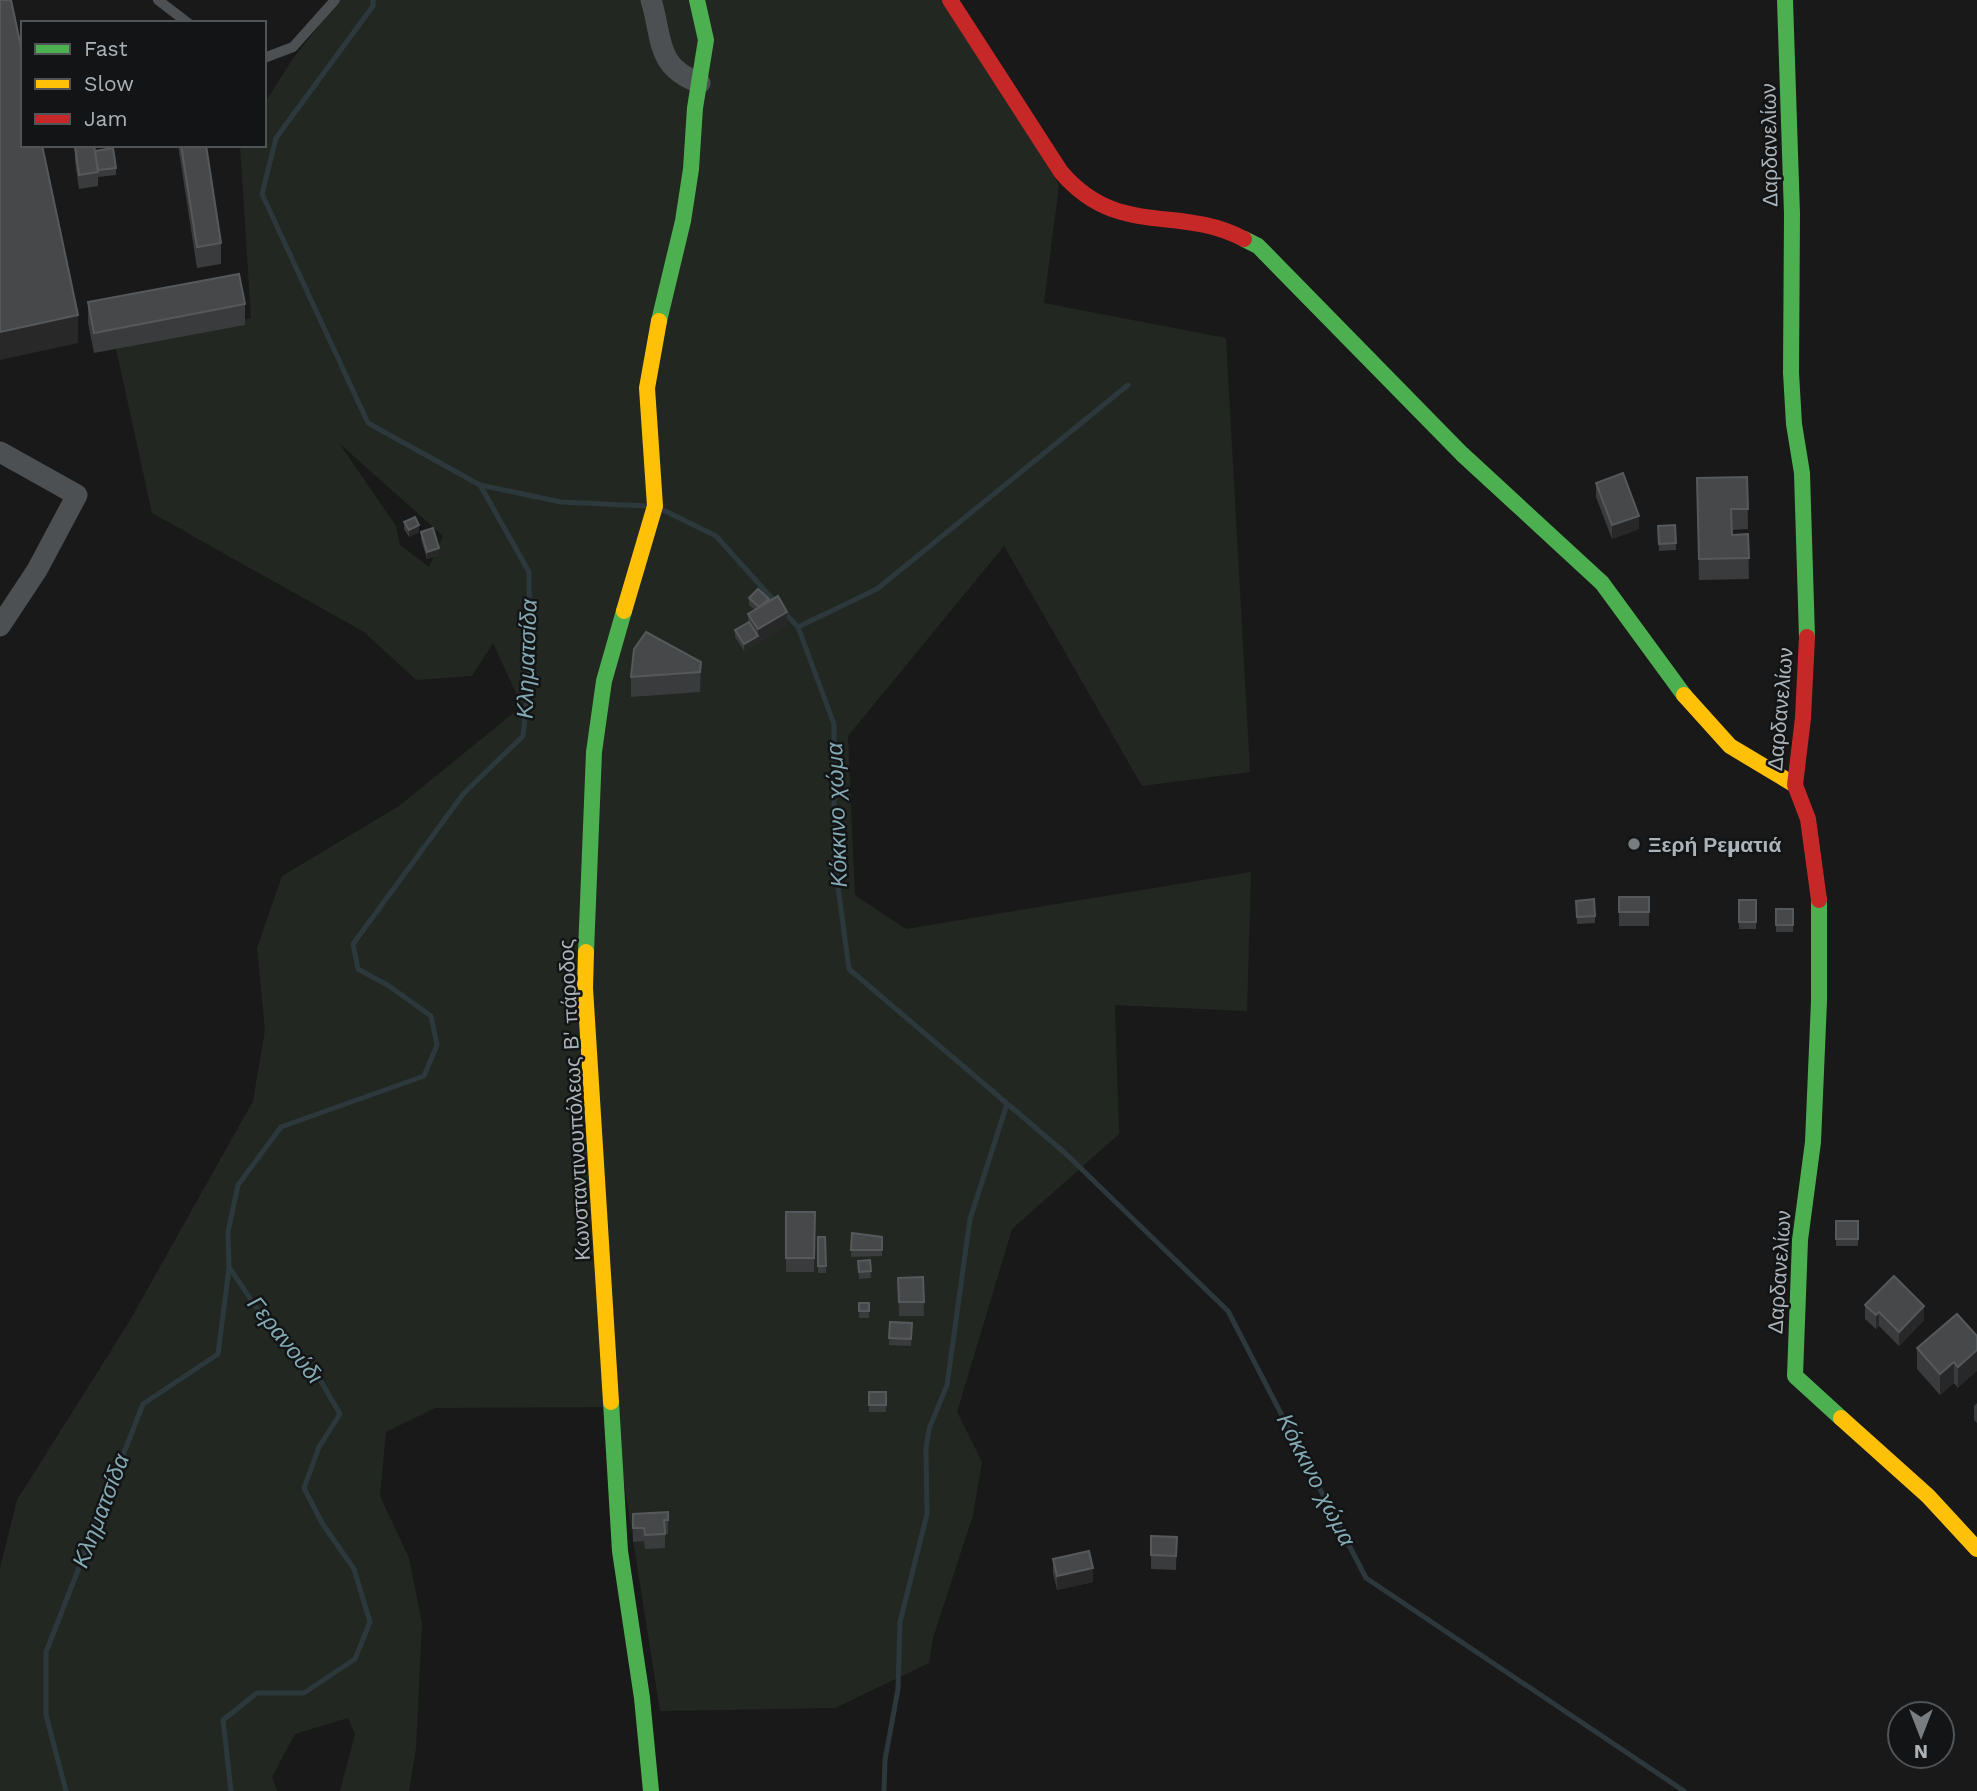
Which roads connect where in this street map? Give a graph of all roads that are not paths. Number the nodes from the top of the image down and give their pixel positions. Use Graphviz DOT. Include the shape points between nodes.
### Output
graph roads {
  1 [pos="158,0"];
  2 [pos="335,0"];
  3 [pos="651,0"];
  4 [pos="697,0"];
  5 [pos="950,0"];
  6 [pos="1785,0"];
  7 [pos="185,21"];
  8 [pos="266,57"];
  9 [pos="700,83"];
  10 [pos="0,452"];
  11 [pos="0,625"];
  12 [pos="1795,785"];
  13 [pos="1977,1549"];
  14 [pos="651,1791"];
  1 -- 7 [label="lane"];
  2 -- 8 [label="lane" via="293,47"];
  3 -- 9 [label="street" via="669,65"];
  4 -- 9 [label="street, Κωνσταντινουπόλεως Β' πάροδος" via="706,40"];
  5 -- 12 [label="street" via="1061,172 1081,194 1124,213 1211,224 1240,233 1258,246 1462,454 1602,583 1701,717 1730,746"];
  6 -- 12 [label="street, Δαρδανελίων" via="1792,214 1791,373 1802,473 1807,636"];
  9 -- 14 [label="street, Κωνσταντινουπόλεως Β' πάροδος" via="683,221 649,366 654,506 604,681 587,859 585,988 620,1551"];
  10 -- 11 [label="street" via="76,495 37,570"];
  12 -- 13 [label="street, Δαρδανελίων" via="1808,819 1819,889 1814,1142 1800,1240 1795,1376 1928,1496"];
}
